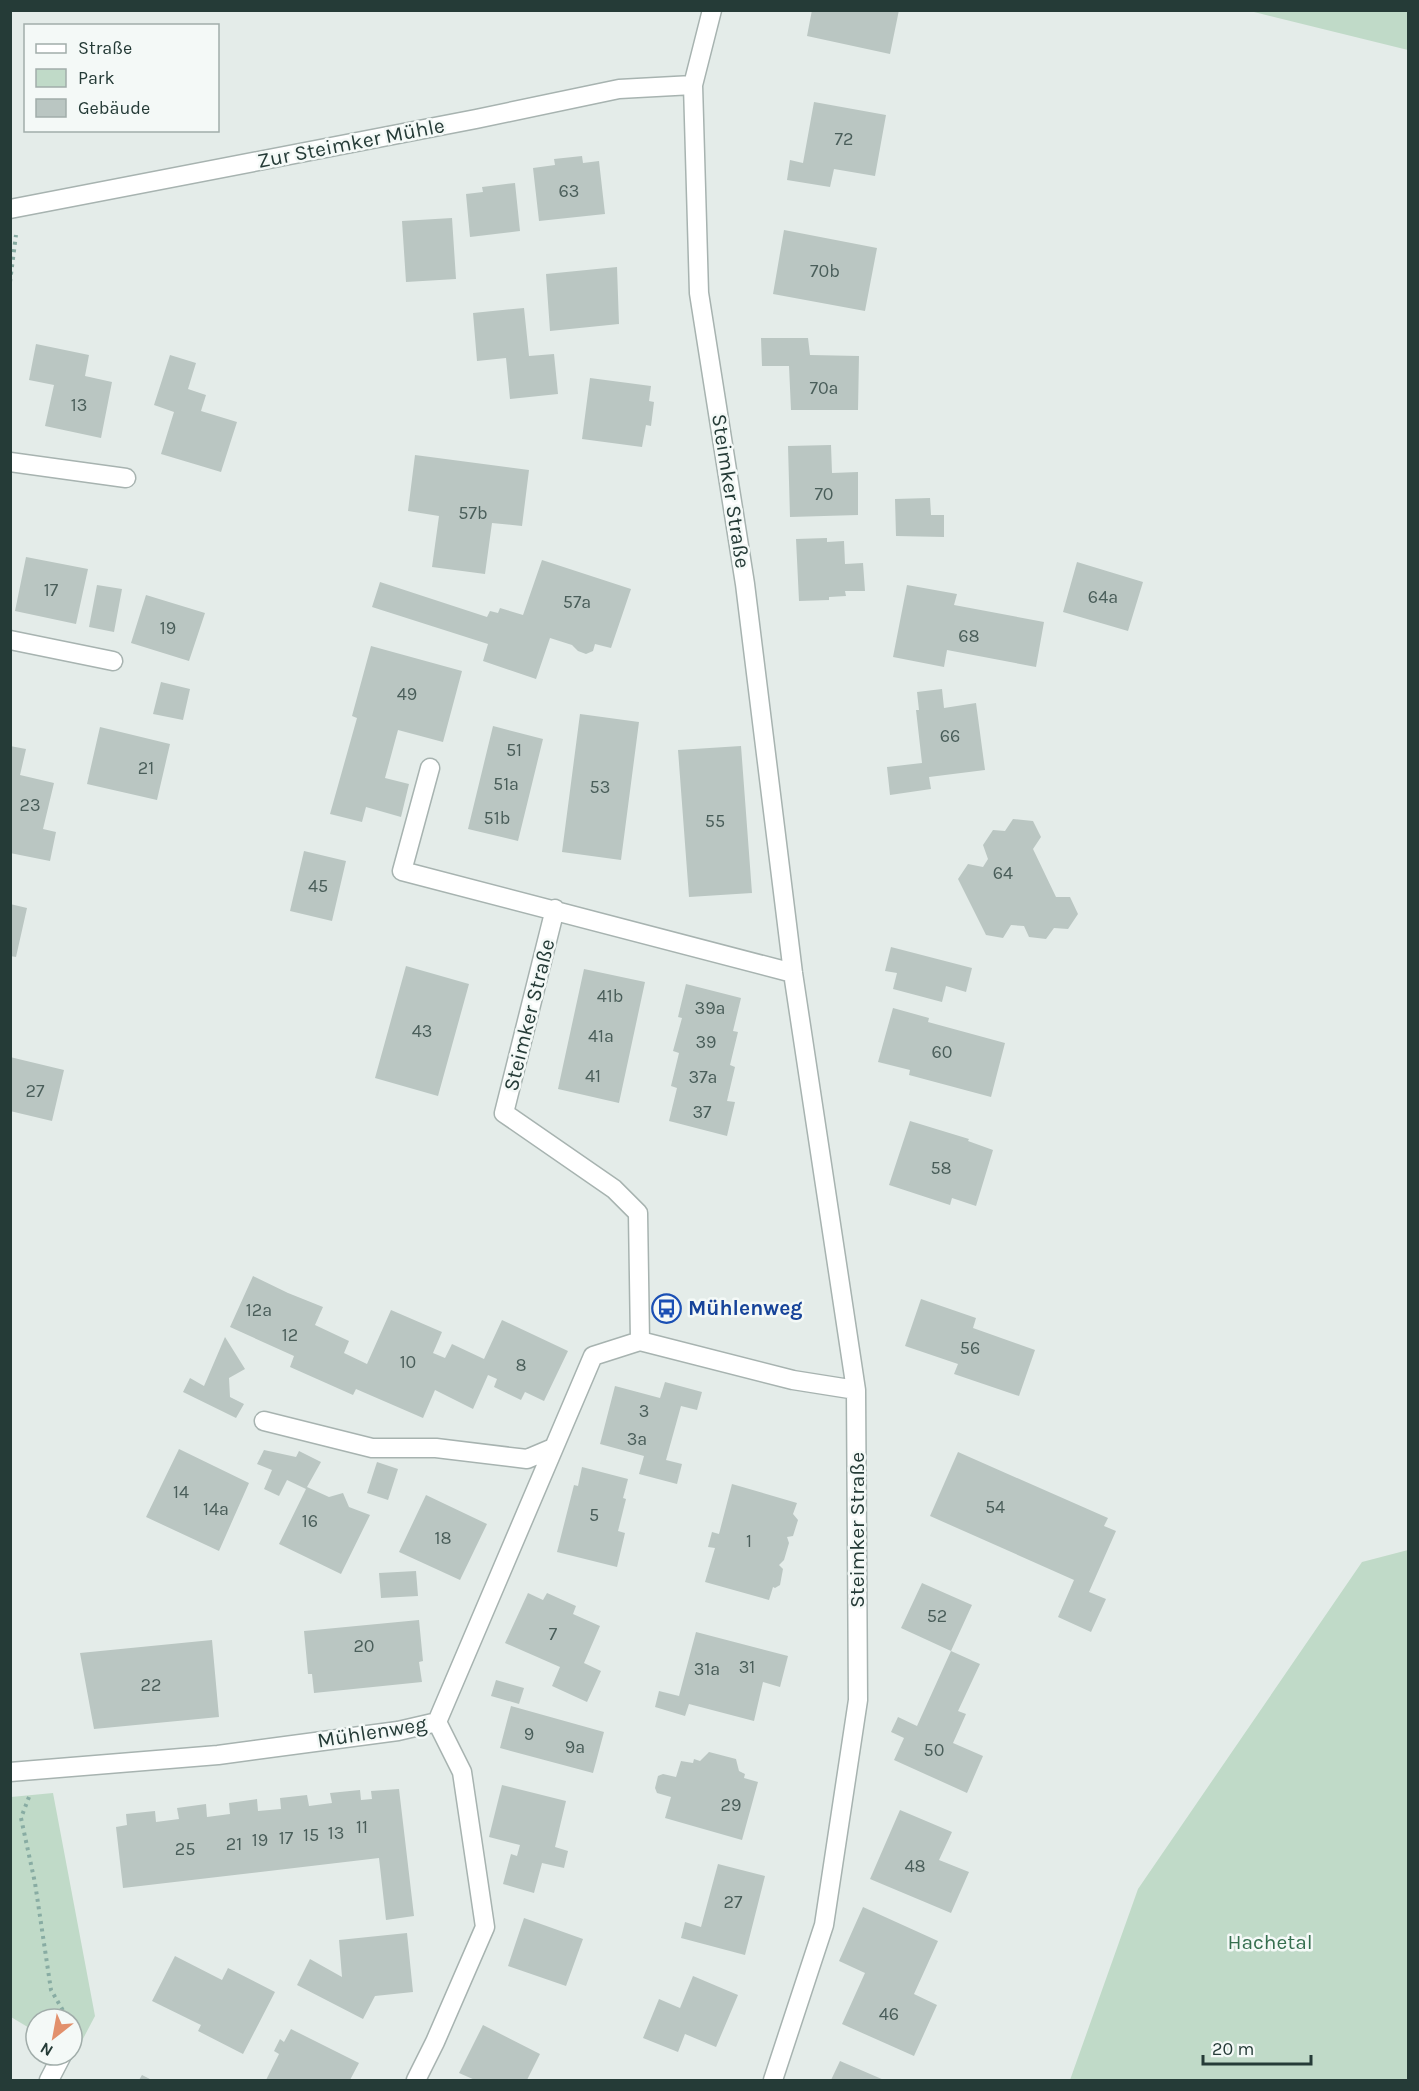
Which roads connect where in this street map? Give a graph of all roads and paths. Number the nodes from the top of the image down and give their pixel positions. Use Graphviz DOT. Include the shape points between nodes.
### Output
graph roads {
  1 [pos="712,10"];
  2 [pos="693,85"];
  3 [pos="15,208"];
  4 [pos="10,282"];
  5 [pos="10,462"];
  6 [pos="126,478"];
  7 [pos="10,640"];
  8 [pos="113,661"];
  9 [pos="430,768"];
  10 [pos="555,909"];
  11 [pos="793,973"];
  12 [pos="640,1341"];
  13 [pos="856,1390"];
  14 [pos="264,1421"];
  15 [pos="553,1448"];
  16 [pos="437,1722"];
  17 [pos="41,1769"];
  18 [pos="10,1772"];
  19 [pos="61,2007"];
  20 [pos="416,2080"];
  21 [pos="773,2080"];
  1 -- 2 [label="street, Steimker Straße"];
  2 -- 3 [label="street, Zur Steimker Mühle" via="619,88"];
  2 -- 11 [label="street, Steimker Straße" via="699,293 745,584"];
  3 -- 4 [label="path"];
  5 -- 6 [label="street"];
  7 -- 8 [label="street"];
  9 -- 10 [label="street, Steimker Straße" via="402,871"];
  10 -- 11 [label="street, Steimker Straße"];
  10 -- 12 [label="street, Steimker Straße" via="504,1113 615,1189 638,1213"];
  11 -- 13 [label="street, Steimker Straße"];
  12 -- 13 [label="street" via="793,1380"];
  12 -- 15 [label="street, Mühlenweg" via="593,1356"];
  13 -- 21 [label="street, Steimker Straße" via="858,1700 824,1925"];
  14 -- 15 [label="street" via="372,1448 436,1448 527,1459"];
  15 -- 16 [label="street, Mühlenweg"];
  16 -- 17 [label="street, Mühlenweg" via="398,1731 218,1755"];
  16 -- 20 [label="street" via="462,1772 485,1927"];
  17 -- 18 [label="street, Mühlenweg"];
  17 -- 19 [label="path" via="21,1818 51,1990"];
}
